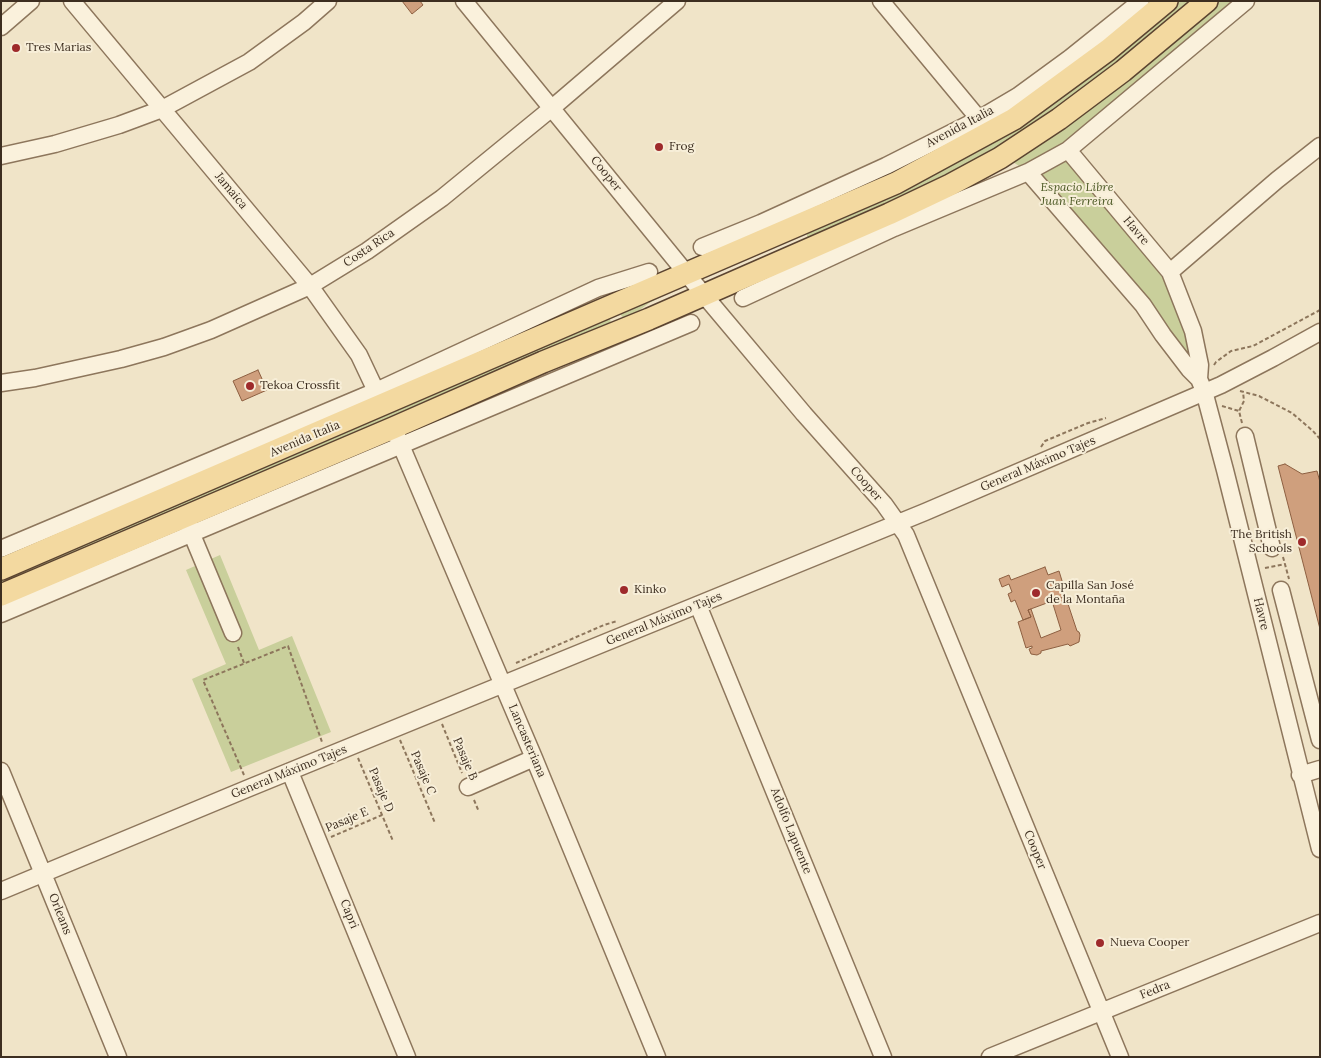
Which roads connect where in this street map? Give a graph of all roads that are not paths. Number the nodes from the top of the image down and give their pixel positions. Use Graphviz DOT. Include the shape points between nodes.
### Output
graph roads {
  1 [pos="31,1"];
  2 [pos="72,1"];
  3 [pos="328,1"];
  4 [pos="464,1"];
  5 [pos="677,1"];
  6 [pos="882,1"];
  7 [pos="1141,1"];
  8 [pos="1167,1"];
  9 [pos="1207,1"];
  10 [pos="1246,1"];
  11 [pos="1,27"];
  12 [pos="552,108"];
  13 [pos="162,109"];
  14 [pos="979,119"];
  15 [pos="1320,146"];
  16 [pos="1068,150"];
  17 [pos="1,156"];
  18 [pos="1028,172"];
  19 [pos="928,204"];
  20 [pos="891,221"];
  21 [pos="778,230"];
  22 [pos="702,247"];
  23 [pos="808,249"];
  24 [pos="780,270"];
  25 [pos="649,272"];
  26 [pos="1170,272"];
  27 [pos="687,274"];
  28 [pos="310,286"];
  29 [pos="598,288"];
  30 [pos="704,295"];
  31 [pos="743,298"];
  32 [pos="609,308"];
  33 [pos="691,323"];
  34 [pos="654,328"];
  35 [pos="1320,332"];
  36 [pos="627,339"];
  37 [pos="578,348"];
  38 [pos="543,362"];
  39 [pos="587,367"];
  40 [pos="553,381"];
  41 [pos="1,383"];
  42 [pos="1201,385"];
  43 [pos="376,391"];
  44 [pos="1245,436"];
  45 [pos="397,437"];
  46 [pos="1256,481"];
  47 [pos="1229,487"];
  48 [pos="898,523"];
  49 [pos="188,525"];
  50 [pos="1272,548"];
  51 [pos="1,549"];
  52 [pos="1,569"];
  53 [pos="1281,590"];
  54 [pos="1,595"];
  55 [pos="698,605"];
  56 [pos="1,614"];
  57 [pos="233,634"];
  58 [pos="1295,640"];
  59 [pos="1269,648"];
  60 [pos="503,684"];
  61 [pos="1306,686"];
  62 [pos="1280,693"];
  63 [pos="1320,740"];
  64 [pos="534,758"];
  65 [pos="1320,769"];
  66 [pos="1,771"];
  67 [pos="290,772"];
  68 [pos="1300,775"];
  69 [pos="468,786"];
  70 [pos="1320,850"];
  71 [pos="43,873"];
  72 [pos="1,891"];
  73 [pos="1320,924"];
  74 [pos="1101,1012"];
  75 [pos="118,1057"];
  76 [pos="408,1057"];
  77 [pos="657,1057"];
  78 [pos="883,1057"];
  79 [pos="990,1057"];
  80 [pos="1120,1057"];
  1 -- 11 [label="street"];
  2 -- 13 [label="street, Jamaica"];
  3 -- 13 [label="street" via="249,62"];
  4 -- 12 [label="street, Cooper"];
  5 -- 12 [label="street, Costa Rica"];
  6 -- 14 [label="street"];
  7 -- 14 [label="street, Avenida Italia" via="1018,96"];
  8 -- 21 [label="main road, Avenida Italia" via="1108,50 1014,119 896,183"];
  9 -- 19 [label="main road, Avenida Italia" via="1059,119"];
  10 -- 16 [label="street, Avenida Italia"];
  12 -- 27 [label="street, Cooper"];
  12 -- 28 [label="street, Costa Rica" via="442,198"];
  13 -- 17 [label="street" via="55,144"];
  13 -- 28 [label="street, Jamaica"];
  14 -- 21 [label="street, Avenida Italia" via="886,166"];
  15 -- 26 [label="street"];
  16 -- 18 [label="street, Avenida Italia"];
  16 -- 26 [label="street, Havre"];
  18 -- 19 [label="street, Avenida Italia"];
  18 -- 42 [label="street, Havre" via="1143,305"];
  19 -- 20 [label="main road, Avenida Italia"];
  20 -- 23 [label="main road, Avenida Italia"];
  20 -- 24 [label="street, Avenida Italia"];
  21 -- 22 [label="street, Avenida Italia"];
  21 -- 23 [label="street"];
  21 -- 27 [label="main road, Avenida Italia"];
  21 -- 30 [label="main road" via="761,253 705,279 702,284"];
  23 -- 24 [label="main road, Avenida Italia"];
  24 -- 30 [label="main road, Avenida Italia"];
  24 -- 31 [label="street, Avenida Italia"];
  25 -- 29 [label="street, Avenida Italia"];
  26 -- 42 [label="street, Havre" via="1192,331"];
  27 -- 30 [label="street, Cooper"];
  27 -- 32 [label="main road, Avenida Italia"];
  27 -- 36 [label="main road" via="686,287 645,309 632,322"];
  28 -- 41 [label="street, Costa Rica" via="164,347 36,378"];
  28 -- 43 [label="street, Jamaica" via="359,355"];
  29 -- 32 [label="street"];
  29 -- 43 [label="street, Avenida Italia"];
  30 -- 34 [label="main road, Avenida Italia"];
  30 -- 48 [label="street, Cooper"];
  32 -- 36 [label="street"];
  32 -- 52 [label="main road, Avenida Italia"];
  33 -- 34 [label="street, Avenida Italia"];
  34 -- 36 [label="main road, Avenida Italia"];
  35 -- 42 [label="street, General Máximo Tajes" via="1221,384"];
  36 -- 37 [label="main road, Avenida Italia"];
  36 -- 39 [label="street, Avenida Italia"];
  37 -- 38 [label="main road, Avenida Italia"];
  37 -- 39 [label="street"];
  38 -- 40 [label="street"];
  38 -- 45 [label="main road, Avenida Italia"];
  39 -- 40 [label="street, Avenida Italia"];
  40 -- 45 [label="street, Avenida Italia"];
  42 -- 47 [label="street, Havre"];
  42 -- 48 [label="street, General Máximo Tajes" via="1109,434"];
  43 -- 51 [label="street, Avenida Italia"];
  44 -- 46 [label="street"];
  45 -- 49 [label="main road, Avenida Italia"];
  45 -- 60 [label="street, Lancasteriana"];
  46 -- 47 [label="street"];
  46 -- 50 [label="street"];
  47 -- 59 [label="street, Havre"];
  48 -- 55 [label="street, General Máximo Tajes"];
  48 -- 74 [label="street, Cooper" via="906,535"];
  49 -- 54 [label="main road, Avenida Italia"];
  49 -- 56 [label="street, Avenida Italia"];
  49 -- 57 [label="street"];
  53 -- 58 [label="street"];
  55 -- 60 [label="street, General Máximo Tajes"];
  55 -- 78 [label="street, Adolfo Lapuente"];
  58 -- 59 [label="street"];
  58 -- 61 [label="street"];
  59 -- 62 [label="street, Havre"];
  60 -- 64 [label="street, Lancasteriana"];
  60 -- 67 [label="street, General Máximo Tajes"];
  61 -- 62 [label="street"];
  61 -- 63 [label="street"];
  62 -- 68 [label="street, Havre"];
  64 -- 69 [label="street"];
  64 -- 77 [label="street, Lancasteriana"];
  65 -- 68 [label="street"];
  66 -- 71 [label="street, Orleans"];
  67 -- 71 [label="street, General Máximo Tajes"];
  67 -- 76 [label="street, Capri"];
  68 -- 70 [label="street, Havre"];
  71 -- 72 [label="street, General Máximo Tajes"];
  71 -- 75 [label="street, Orleans"];
  73 -- 74 [label="street, Fedra"];
  74 -- 79 [label="street, Fedra"];
  74 -- 80 [label="street, Cooper"];
}
